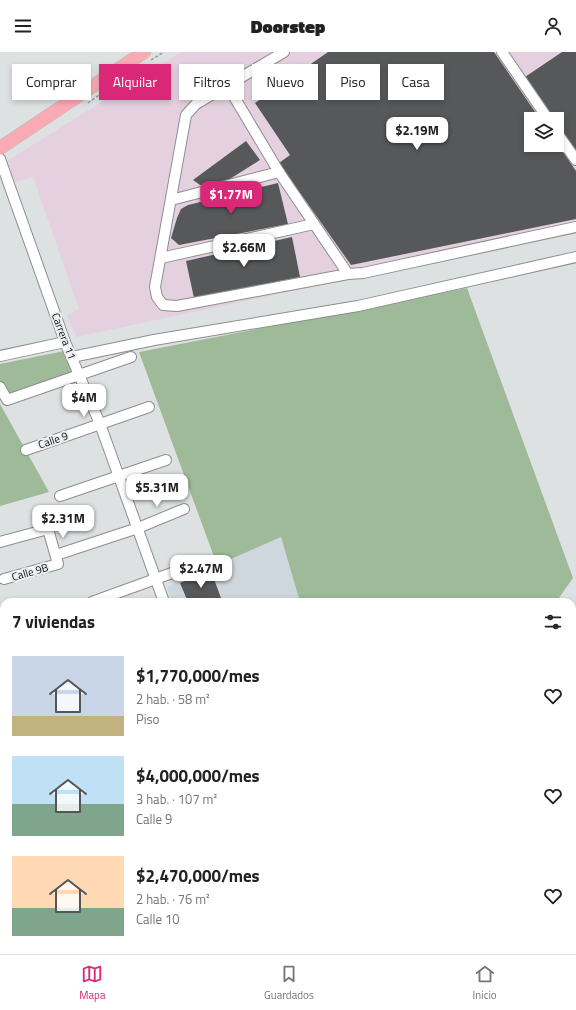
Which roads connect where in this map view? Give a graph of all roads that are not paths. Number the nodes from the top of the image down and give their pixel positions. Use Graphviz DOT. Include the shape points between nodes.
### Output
graph roads {
  1 [pos="144,52"];
  2 [pos="284,52"];
  3 [pos="502,52"];
  4 [pos="130,56"];
  5 [pos="244,75"];
  6 [pos="203,100"];
  7 [pos="236,100"];
  8 [pos="543,112"];
  9 [pos="564,143"];
  10 [pos="0,148"];
  11 [pos="0,159"];
  12 [pos="576,160"];
  13 [pos="279,172"];
  14 [pos="171,200"];
  15 [pos="314,224"];
  16 [pos="576,227"];
  17 [pos="576,257"];
  18 [pos="161,258"];
  19 [pos="348,274"];
  20 [pos="65,342"];
  21 [pos="0,356"];
  22 [pos="72,357"];
  23 [pos="131,357"];
  24 [pos="79,376"];
  25 [pos="0,387"];
  26 [pos="149,407"];
  27 [pos="100,424"];
  28 [pos="26,450"];
  29 [pos="166,460"];
  30 [pos="118,476"];
  31 [pos="60,496"];
  32 [pos="184,509"];
  33 [pos="138,528"];
  34 [pos="0,542"];
  35 [pos="56,556"];
  36 [pos="205,561"];
  37 [pos="4,579"];
  38 [pos="156,579"];
  39 [pos="103,598"];
  40 [pos="163,598"];
  1 -- 4 [label="main road"];
  2 -- 5 [label="street"];
  3 -- 8 [label="street"];
  4 -- 10 [label="main road"];
  6 -- 14 [label="street" via="186,115"];
  7 -- 13 [label="street"];
  9 -- 12 [label="street"];
  11 -- 20 [label="street, Carrera 11"];
  13 -- 14 [label="street"];
  13 -- 15 [label="street"];
  14 -- 18 [label="street"];
  15 -- 18 [label="street"];
  15 -- 19 [label="street"];
  16 -- 19 [label="street" via="363,273"];
  17 -- 22 [label="street" via="358,306 154,340"];
  18 -- 19 [label="street" via="155,287 157,297 163,305 177,306"];
  20 -- 21 [label="street"];
  20 -- 22 [label="street, Carrera 11"];
  22 -- 24 [label="street, Carrera 11"];
  23 -- 24 [label="street"];
  24 -- 25 [label="street" via="7,400"];
  24 -- 27 [label="street, Carrera 11"];
  26 -- 27 [label="street, Calle 9"];
  27 -- 28 [label="street, Calle 9"];
  27 -- 30 [label="street, Carrera 11"];
  29 -- 30 [label="street"];
  30 -- 31 [label="street"];
  30 -- 33 [label="street, Carrera 11"];
  32 -- 33 [label="street, Calle 9B"];
  33 -- 35 [label="street, Calle 9B"];
  33 -- 38 [label="street, Carrera 11"];
  34 -- 35 [label="street" via="48,529"];
  35 -- 37 [label="street, Calle 9B" via="58,564"];
  36 -- 38 [label="street"];
  38 -- 39 [label="street"];
  38 -- 40 [label="street, Carrera 11"];
}
